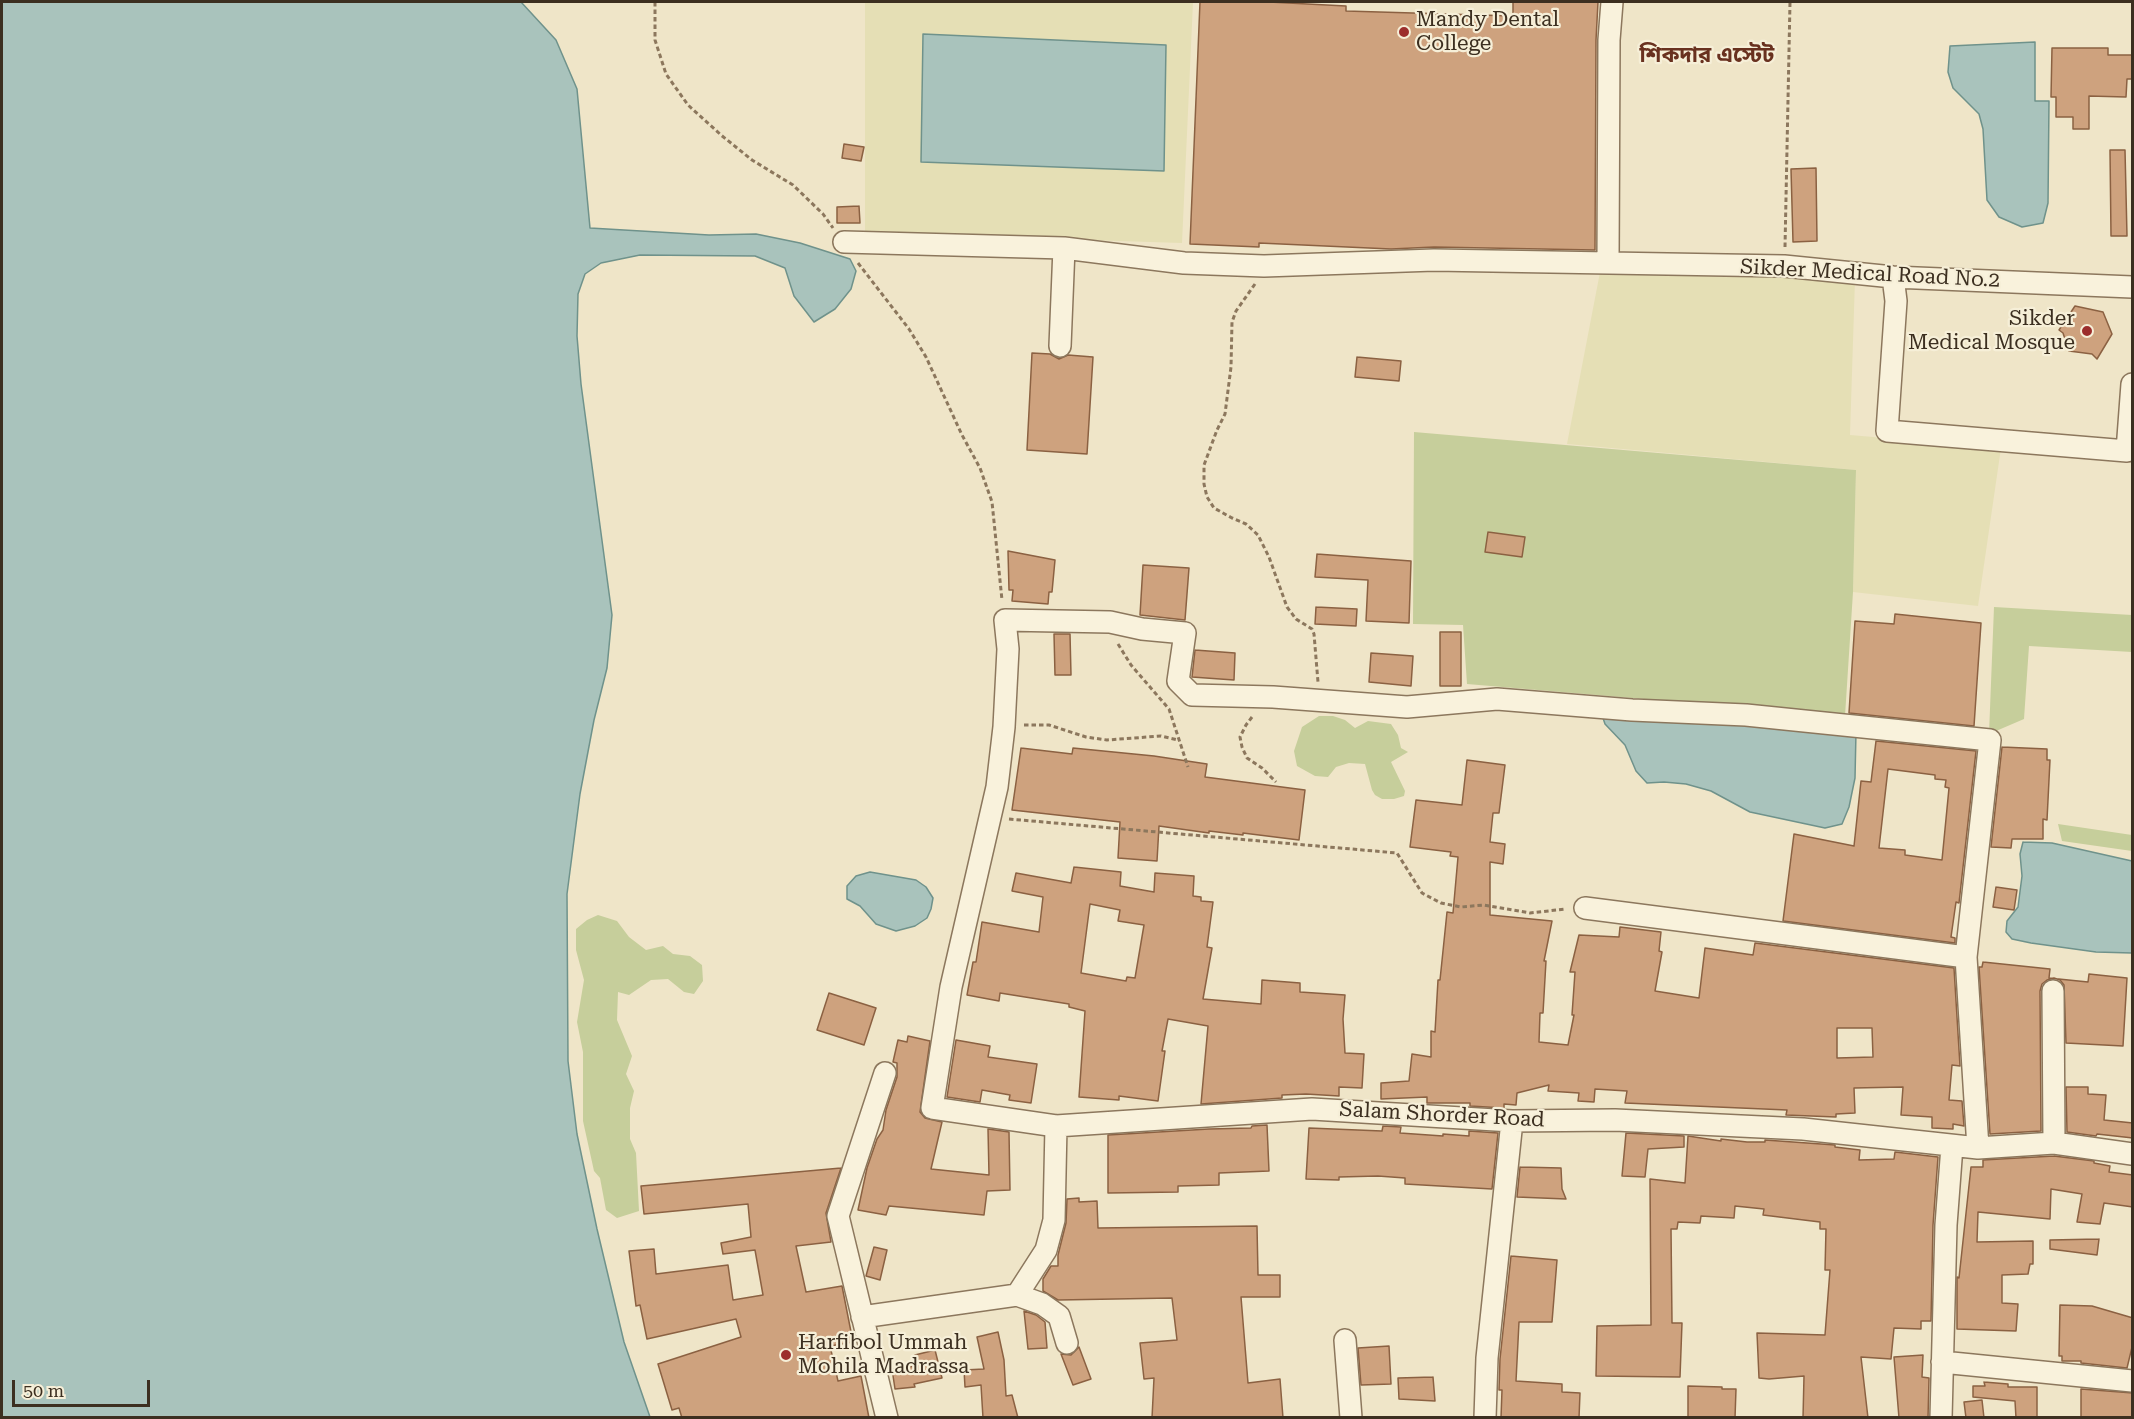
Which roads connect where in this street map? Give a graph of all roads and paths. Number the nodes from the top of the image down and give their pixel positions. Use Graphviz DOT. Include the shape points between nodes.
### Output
graph roads {
  1 [pos="1612,2"];
  2 [pos="1790,2"];
  3 [pos="844,242"];
  4 [pos="1064,248"];
  5 [pos="1608,262"];
  6 [pos="1264,266"];
  7 [pos="1785,266"];
  8 [pos="1893,277"];
  9 [pos="2133,287"];
  10 [pos="1060,346"];
  11 [pos="2133,384"];
  12 [pos="2130,451"];
  13 [pos="992,502"];
  14 [pos="1005,620"];
  15 [pos="1110,622"];
  16 [pos="1282,699"];
  17 [pos="1319,700"];
  18 [pos="1004,727"];
  19 [pos="1178,740"];
  20 [pos="1188,767"];
  21 [pos="1276,782"];
  22 [pos="992,816"];
  23 [pos="1585,908"];
  24 [pos="1966,957"];
  25 [pos="2053,991"];
  26 [pos="885,1073"];
  27 [pos="1512,1121"];
  28 [pos="1056,1126"];
  29 [pos="2054,1143"];
  30 [pos="1952,1146"];
  31 [pos="1978,1148"];
  32 [pos="2133,1154"];
  33 [pos="1017,1295"];
  34 [pos="862,1317"];
  35 [pos="1345,1340"];
  36 [pos="1067,1343"];
  37 [pos="1942,1362"];
  38 [pos="2133,1381"];
  39 [pos="886,1418"];
  40 [pos="1351,1418"];
  41 [pos="1485,1418"];
  42 [pos="1941,1418"];
  1 -- 5 [label="street"];
  2 -- 7 [label="path"];
  3 -- 4 [label="street, Sikder Medical Road No.2"];
  4 -- 6 [label="street, Sikder Medical Road No.2" via="1184,264"];
  4 -- 10 [label="street"];
  5 -- 6 [label="street, Sikder Medical Road No.2" via="1434,260"];
  5 -- 7 [label="street, Sikder Medical Road No.2"];
  6 -- 17 [label="path" via="1232,322 1226,414 1204,465 1204,484 1214,508 1246,524 1258,535 1287,608 1312,629"];
  7 -- 8 [label="street, Sikder Medical Road No.2"];
  8 -- 9 [label="street, Sikder Medical Road No.2"];
  8 -- 12 [label="street" via="1896,301 1887,431"];
  11 -- 12 [label="street"];
  13 -- 14 [label="path"];
  14 -- 15 [label="street"];
  14 -- 18 [label="street" via="1008,649"];
  15 -- 16 [label="street" via="1185,633 1178,681 1192,695"];
  15 -- 19 [label="path" via="1120,649 1169,709"];
  16 -- 17 [label="street"];
  16 -- 21 [label="path" via="1258,710 1240,737 1247,758"];
  17 -- 24 [label="street" via="1407,707 1497,699 1746,716 1990,740"];
  18 -- 19 [label="path" via="1049,725 1107,740 1161,736"];
  18 -- 22 [label="street"];
  19 -- 20 [label="path"];
  22 -- 23 [label="path" via="1397,853 1422,893 1442,903 1530,913"];
  22 -- 28 [label="street, Salam Shorder Road" via="951,987 932,1108"];
  23 -- 24 [label="street"];
  24 -- 31 [label="street"];
  25 -- 29 [label="street"];
  26 -- 34 [label="street" via="838,1216"];
  27 -- 28 [label="street, Salam Shorder Road" via="1312,1109"];
  27 -- 30 [label="street, Salam Shorder Road" via="1615,1120 1803,1129"];
  27 -- 41 [label="street" via="1487,1358"];
  28 -- 33 [label="street" via="1054,1220 1046,1250"];
  29 -- 31 [label="street, Salam Shorder Road"];
  29 -- 32 [label="street, Salam Shorder Road"];
  30 -- 31 [label="street, Salam Shorder Road"];
  30 -- 37 [label="street"];
  33 -- 34 [label="street"];
  33 -- 36 [label="street" via="1042,1304 1059,1316"];
  34 -- 39 [label="street"];
  35 -- 40 [label="street"];
  37 -- 38 [label="street"];
  37 -- 42 [label="street"];
}
